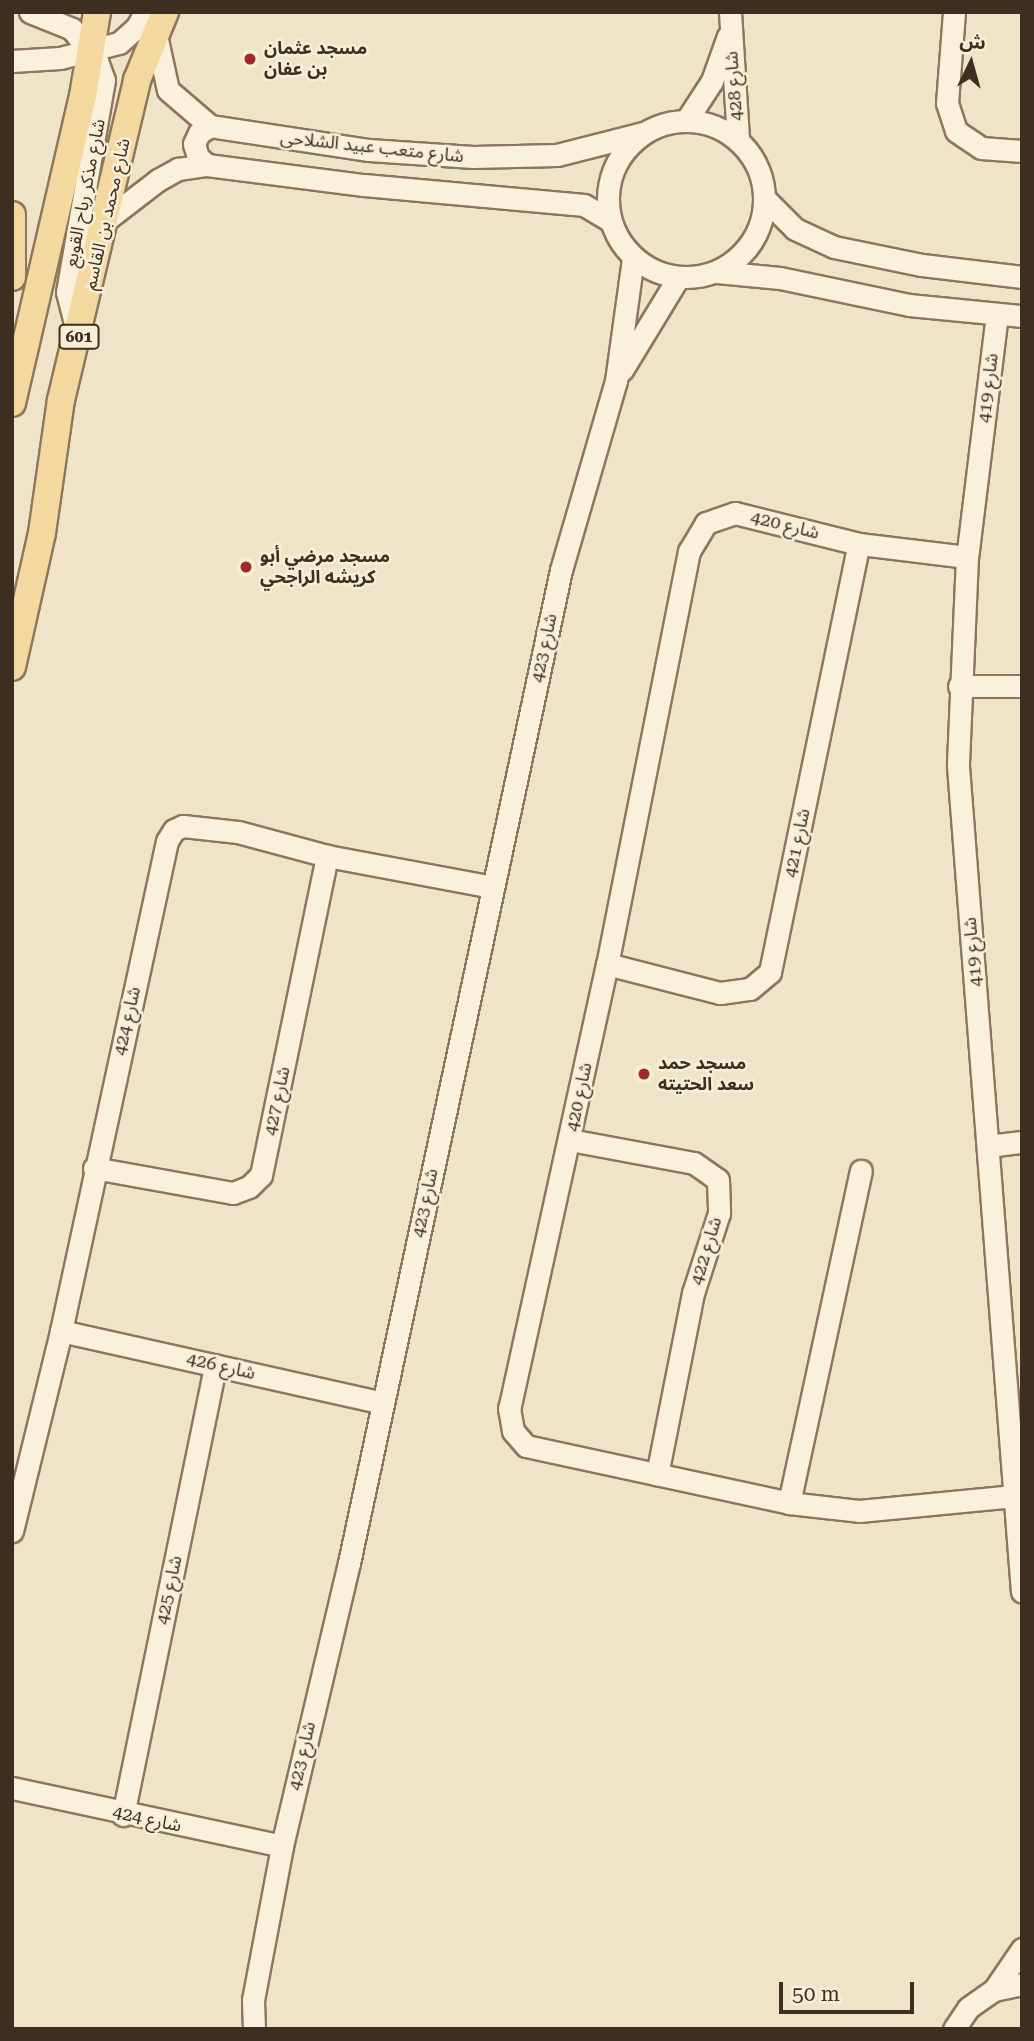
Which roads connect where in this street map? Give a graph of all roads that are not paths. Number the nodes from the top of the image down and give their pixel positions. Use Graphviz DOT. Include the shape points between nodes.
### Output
graph roads {
  1 [pos="30,12"];
  2 [pos="97,12"];
  3 [pos="954,12"];
  4 [pos="155,20"];
  5 [pos="730,22"];
  6 [pos="89,52"];
  7 [pos="12,61"];
  8 [pos="686,121"];
  9 [pos="210,126"];
  10 [pos="643,133"];
  11 [pos="738,140"];
  12 [pos="1022,151"];
  13 [pos="207,164"];
  14 [pos="765,199"];
  15 [pos="12,215"];
  16 [pos="106,220"];
  17 [pos="609,220"];
  18 [pos="632,258"];
  19 [pos="716,272"];
  20 [pos="12,277"];
  21 [pos="1022,277"];
  22 [pos="678,278"];
  23 [pos="997,314"];
  24 [pos="1022,316"];
  25 [pos="79,337"];
  26 [pos="616,381"];
  27 [pos="13,391"];
  28 [pos="859,544"];
  29 [pos="967,557"];
  30 [pos="12,667"];
  31 [pos="959,686"];
  32 [pos="1022,686"];
  33 [pos="327,856"];
  34 [pos="492,887"];
  35 [pos="607,964"];
  36 [pos="570,1140"];
  37 [pos="1022,1142"];
  38 [pos="988,1146"];
  39 [pos="94,1168"];
  40 [pos="861,1171"];
  41 [pos="61,1331"];
  42 [pos="215,1365"];
  43 [pos="382,1403"];
  44 [pos="657,1474"];
  45 [pos="1014,1496"];
  46 [pos="789,1503"];
  47 [pos="12,1531"];
  48 [pos="1022,1592"];
  49 [pos="12,1788"];
  50 [pos="122,1815"];
  51 [pos="282,1846"];
  52 [pos="1022,1950"];
  53 [pos="1022,1984"];
  54 [pos="994,1990"];
  55 [pos="254,2029"];
  56 [pos="954,2029"];
  1 -- 6 [label="street, شارع مذكر رباح القوبع" via="72,29"];
  2 -- 6 [label="main road"];
  3 -- 12 [label="street" via="947,103 956,131 981,148"];
  4 -- 6 [label="street" via="137,27 119,43"];
  4 -- 9 [label="street" via="168,90"];
  4 -- 16 [label="main road, شارع محمد بن القاسم / 601"];
  5 -- 8 [label="street, شارع 428" via="712,80"];
  5 -- 11 [label="street, شارع 428"];
  6 -- 7 [label="street"];
  6 -- 25 [label="street, شارع مذكر رباح القوبع" via="105,89 66,292"];
  6 -- 27 [label="main road"];
  8 -- 10 [label="street"];
  8 -- 11 [label="street" via="722,130"];
  9 -- 10 [label="street, شارع متعب عبيد الشلاحى" via="369,150 473,157 557,155"];
  9 -- 13 [label="street" via="199,133 194,144 198,157"];
  10 -- 17 [label="street" via="612,169 607,194"];
  11 -- 14 [label="street" via="761,177"];
  13 -- 16 [label="street, شارع متعب عبيد الشلاحى" via="178,169 158,180"];
  13 -- 17 [label="street, شارع متعب عبيد الشلاحى" via="364,186 584,205"];
  14 -- 19 [label="street" via="752,243"];
  14 -- 21 [label="street" via="795,229 835,247 922,265"];
  15 -- 20 [label="main road"];
  16 -- 25 [label="main road, شارع محمد بن القاسم / 601"];
  17 -- 18 [label="street"];
  18 -- 22 [label="street" via="654,272"];
  18 -- 26 [label="street, شارع 423"];
  19 -- 22 [label="street"];
  19 -- 23 [label="street" via="780,278 909,305"];
  22 -- 26 [label="street, شارع 423"];
  23 -- 24 [label="street"];
  23 -- 29 [label="street, شارع 419"];
  25 -- 30 [label="main road, شارع محمد بن القاسم / 601" via="61,400 42,533"];
  26 -- 34 [label="street, شارع 423" via="561,570"];
  28 -- 29 [label="street, شارع 420"];
  28 -- 35 [label="street, شارع 421" via="770,972 750,989 720,993"];
  28 -- 35 [label="street, شارع 420" via="735,513 706,523 689,551"];
  29 -- 31 [label="street, شارع 419"];
  31 -- 32 [label="street"];
  31 -- 38 [label="street, شارع 419" via="958,766"];
  33 -- 34 [label="street, شارع 424"];
  33 -- 39 [label="street, شارع 427" via="261,1175 249,1187 233,1193"];
  33 -- 39 [label="street, شارع 424" via="238,832 183,826 174,830 167,841"];
  34 -- 43 [label="street, شارع 423"];
  35 -- 36 [label="street, شارع 420"];
  36 -- 44 [label="street, شارع 420" via="509,1408 513,1431 526,1446"];
  36 -- 44 [label="street, شارع 422" via="694,1163 718,1180 719,1213 693,1293"];
  37 -- 38 [label="street"];
  38 -- 45 [label="street, شارع 419"];
  39 -- 41 [label="street, شارع 424"];
  40 -- 46 [label="street"];
  41 -- 42 [label="street, شارع 426"];
  41 -- 47 [label="street, شارع 424"];
  42 -- 43 [label="street, شارع 426"];
  42 -- 50 [label="street, شارع 425"];
  43 -- 51 [label="street, شارع 423"];
  44 -- 46 [label="street, شارع 420"];
  45 -- 46 [label="street, شارع 420" via="859,1511"];
  45 -- 48 [label="street, شارع 419"];
  49 -- 50 [label="street, شارع 424"];
  50 -- 51 [label="street, شارع 424"];
  51 -- 55 [label="street, شارع 423" via="254,2000"];
  52 -- 54 [label="street"];
  53 -- 54 [label="street"];
  54 -- 56 [label="street" via="968,2008"];
}
